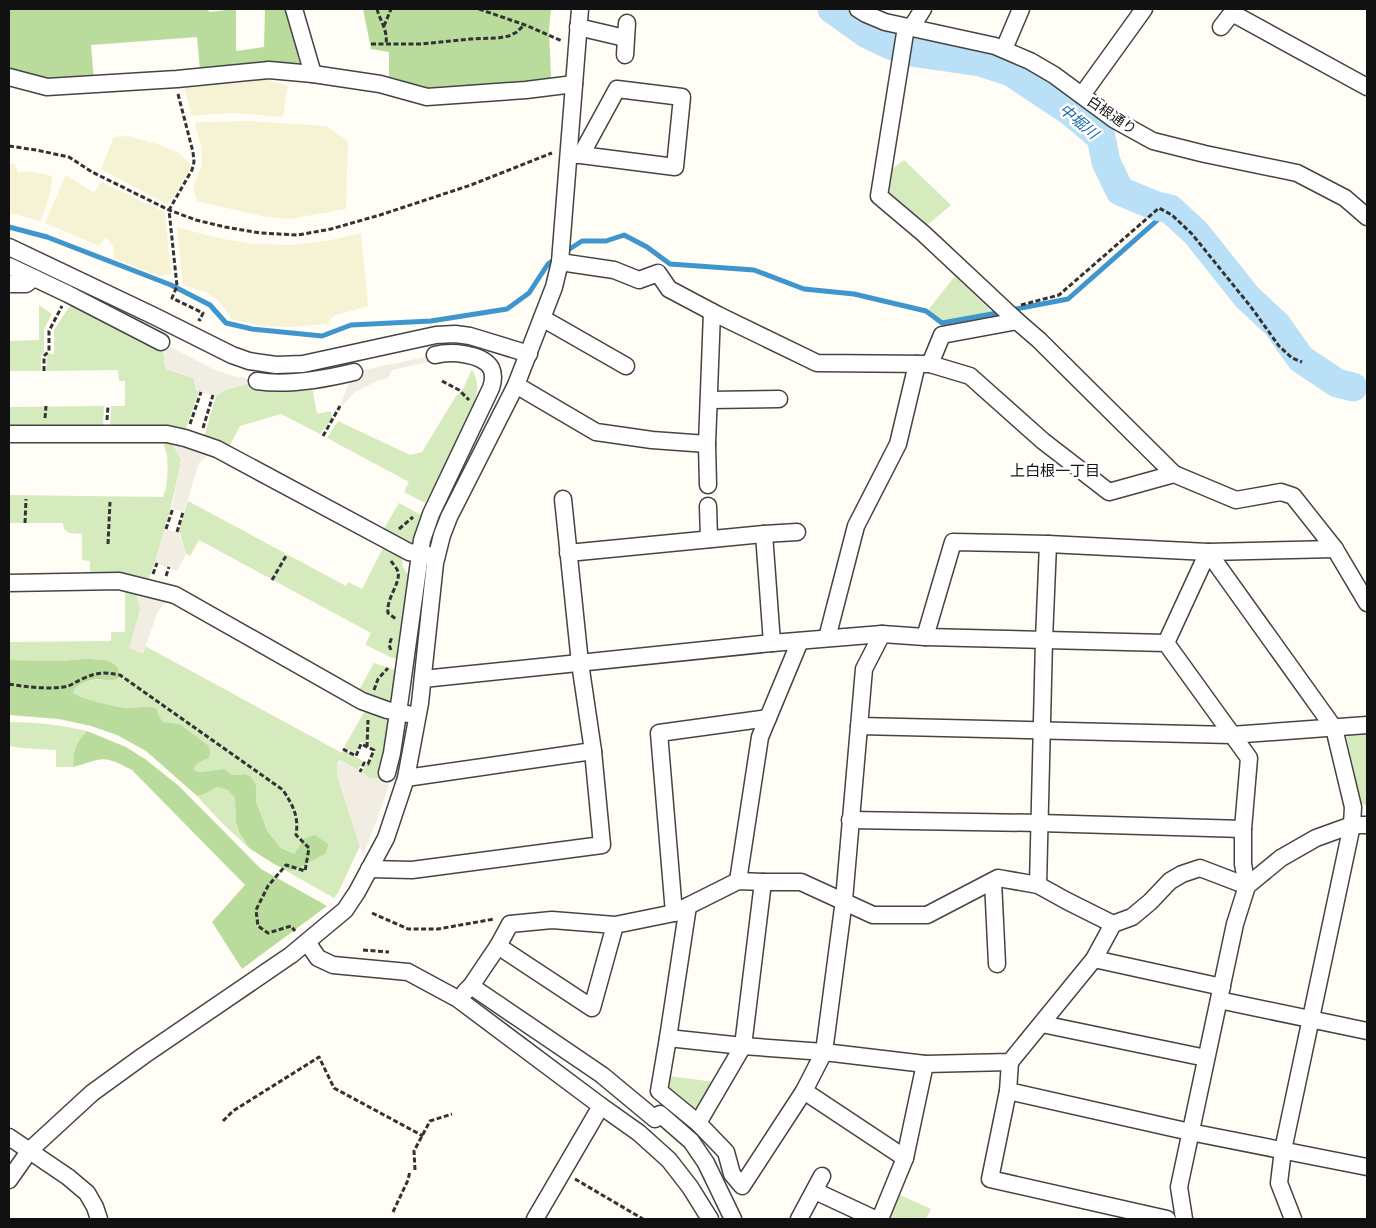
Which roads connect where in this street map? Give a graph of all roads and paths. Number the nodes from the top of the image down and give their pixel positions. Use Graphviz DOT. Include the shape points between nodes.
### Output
graph roads {
  1 [pos="294,9"];
  2 [pos="377,9"];
  3 [pos="391,9"];
  4 [pos="479,9"];
  5 [pos="580,9"];
  6 [pos="858,9"];
  7 [pos="923,9"];
  8 [pos="1021,9"];
  9 [pos="1144,9"];
  10 [pos="1232,11"];
  11 [pos="524,25"];
  12 [pos="384,26"];
  13 [pos="1221,27"];
  14 [pos="578,28"];
  15 [pos="909,28"];
  16 [pos="626,39"];
  17 [pos="560,41"];
  18 [pos="371,44"];
  19 [pos="386,44"];
  20 [pos="1004,49"];
  21 [pos="313,74"];
  22 [pos="9,77"];
  23 [pos="177,79"];
  24 [pos="574,84"];
  25 [pos="1367,87"];
  26 [pos="1082,96"];
  27 [pos="9,146"];
  28 [pos="573,152"];
  29 [pos="169,210"];
  30 [pos="1367,217"];
  31 [pos="9,247"];
  32 [pos="560,262"];
  33 [pos="9,266"];
  34 [pos="34,278"];
  35 [pos="9,284"];
  36 [pos="68,294"];
  37 [pos="1003,307"];
  38 [pos="712,312"];
  39 [pos="190,316"];
  40 [pos="542,318"];
  41 [pos="1018,321"];
  42 [pos="161,342"];
  43 [pos="435,354"];
  44 [pos="529,354"];
  45 [pos="1302,362"];
  46 [pos="924,364"];
  47 [pos="626,366"];
  48 [pos="44,371"];
  49 [pos="354,372"];
  50 [pos="257,381"];
  51 [pos="442,381"];
  52 [pos="516,385"];
  53 [pos="201,392"];
  54 [pos="213,395"];
  55 [pos="779,399"];
  56 [pos="709,400"];
  57 [pos="340,406"];
  58 [pos="480,411"];
  59 [pos="187,431"];
  60 [pos="9,434"];
  61 [pos="201,435"];
  62 [pos="324,436"];
  63 [pos="707,444"];
  64 [pos="1174,474"];
  65 [pos="708,485"];
  66 [pos="26,499"];
  67 [pos="563,499"];
  68 [pos="110,502"];
  69 [pos="708,506"];
  70 [pos="173,508"];
  71 [pos="183,512"];
  72 [pos="25,523"];
  73 [pos="166,529"];
  74 [pos="177,532"];
  75 [pos="797,532"];
  76 [pos="764,534"];
  77 [pos="709,539"];
  78 [pos="108,544"];
  79 [pos="1048,544"];
  80 [pos="1335,549"];
  81 [pos="1208,552"];
  82 [pos="419,553"];
  83 [pos="568,553"];
  84 [pos="286,556"];
  85 [pos="436,556"];
  86 [pos="272,580"];
  87 [pos="9,583"];
  88 [pos="1365,591"];
  89 [pos="882,634"];
  90 [pos="925,637"];
  91 [pos="827,638"];
  92 [pos="1044,640"];
  93 [pos="800,641"];
  94 [pos="772,643"];
  95 [pos="1166,643"];
  96 [pos="580,662"];
  97 [pos="423,680"];
  98 [pos="9,684"];
  99 [pos="398,712"];
  100 [pos="418,716"];
  101 [pos="768,718"];
  102 [pos="1367,725"];
  103 [pos="858,726"];
  104 [pos="1334,728"];
  105 [pos="1042,730"];
  106 [pos="1231,735"];
  107 [pos="343,748"];
  108 [pos="593,751"];
  109 [pos="360,772"];
  110 [pos="387,773"];
  111 [pos="406,778"];
  112 [pos="850,820"];
  113 [pos="1040,823"];
  114 [pos="1360,825"];
  115 [pos="1243,829"];
  116 [pos="369,869"];
  117 [pos="738,880"];
  118 [pos="993,881"];
  119 [pos="763,882"];
  120 [pos="1038,884"];
  121 [pos="1247,886"];
  122 [pos="844,900"];
  123 [pos="681,909"];
  124 [pos="372,913"];
  125 [pos="501,918"];
  126 [pos="1113,924"];
  127 [pos="615,925"];
  128 [pos="302,938"];
  129 [pos="498,946"];
  130 [pos="1094,959"];
  131 [pos="998,964"];
  132 [pos="471,986"];
  133 [pos="1220,993"];
  134 [pos="458,999"];
  135 [pos="1311,1020"];
  136 [pos="1042,1024"];
  137 [pos="1367,1031"];
  138 [pos="668,1038"];
  139 [pos="743,1046"];
  140 [pos="824,1052"];
  141 [pos="1206,1058"];
  142 [pos="1010,1062"];
  143 [pos="925,1064"];
  144 [pos="804,1091"];
  145 [pos="1008,1092"];
  146 [pos="672,1101"];
  147 [pos="601,1106"];
  148 [pos="653,1112"];
  149 [pos="452,1114"];
  150 [pos="223,1120"];
  151 [pos="698,1123"];
  152 [pos="629,1126"];
  153 [pos="1190,1132"];
  154 [pos="423,1136"];
  155 [pos="9,1137"];
  156 [pos="30,1150"];
  157 [pos="1283,1150"];
  158 [pos="905,1158"];
  159 [pos="1367,1167"];
  160 [pos="415,1170"];
  161 [pos="410,1171"];
  162 [pos="563,1172"];
  163 [pos="822,1176"];
  164 [pos="9,1180"];
  165 [pos="815,1191"];
  166 [pos="393,1212"];
  167 [pos="98,1219"];
  168 [pos="535,1219"];
  169 [pos="643,1219"];
  170 [pos="710,1219"];
  171 [pos="734,1219"];
  172 [pos="800,1219"];
  173 [pos="875,1219"];
  174 [pos="880,1219"];
  175 [pos="1167,1219"];
  176 [pos="1184,1219"];
  177 [pos="1293,1219"];
  1 -- 21 [label="street"];
  2 -- 12 [label="path"];
  3 -- 12 [label="path"];
  4 -- 11 [label="path"];
  5 -- 14 [label="street"];
  6 -- 15 [label="street, 白根通り" via="885,22"];
  7 -- 15 [label="street"];
  8 -- 20 [label="street"];
  9 -- 26 [label="street"];
  10 -- 13 [label="street"];
  10 -- 25 [label="street"];
  11 -- 17 [label="path"];
  11 -- 19 [label="path" via="510,36 498,38"];
  12 -- 19 [label="path"];
  14 -- 16 [label="street"];
  14 -- 24 [label="street"];
  15 -- 20 [label="street, 白根通り"];
  15 -- 37 [label="street" via="879,196"];
  18 -- 19 [label="path"];
  20 -- 26 [label="street, 白根通り" via="1054,75"];
  21 -- 23 [label="street" via="269,70"];
  21 -- 24 [label="street" via="380,84 427,96"];
  22 -- 23 [label="street" via="47,87"];
  23 -- 29 [label="path" via="176,89 194,162"];
  24 -- 28 [label="street"];
  26 -- 30 [label="street, 白根通り" via="1115,120 1153,141 1297,173 1345,198"];
  27 -- 29 [label="path" via="69,157"];
  28 -- 28 [label="street" via="674,167 682,97 617,89"];
  28 -- 29 [label="path" via="380,215 298,235 224,227"];
  28 -- 32 [label="street"];
  29 -- 39 [label="path" via="177,286 172,298 203,313 200,320"];
  31 -- 44 [label="street" via="248,361 303,364 436,335 455,334"];
  32 -- 38 [label="street" via="614,270 639,280 658,272 669,289"];
  32 -- 40 [label="street"];
  33 -- 34 [label="street"];
  34 -- 35 [label="street" via="26,284"];
  34 -- 36 [label="street"];
  36 -- 42 [label="street"];
  36 -- 48 [label="path" via="49,331"];
  37 -- 41 [label="street"];
  37 -- 45 [label="path" via="1058,295 1159,208 1172,215 1192,234 1279,346"];
  38 -- 46 [label="street" via="817,363"];
  38 -- 56 [label="street"];
  40 -- 44 [label="street"];
  40 -- 47 [label="street"];
  41 -- 46 [label="street" via="942,335"];
  41 -- 64 [label="street"];
  43 -- 58 [label="street" via="466,354 484,360 493,379"];
  44 -- 52 [label="street"];
  46 -- 64 [label="street" via="970,376 1042,440 1109,492"];
  46 -- 91 [label="street" via="898,444 856,526"];
  49 -- 50 [label="street" via="283,383"];
  51 -- 58 [label="path" via="459,390"];
  52 -- 63 [label="street" via="596,432"];
  52 -- 85 [label="street" via="449,517"];
  53 -- 59 [label="path"];
  54 -- 61 [label="path"];
  55 -- 56 [label="street"];
  56 -- 63 [label="street"];
  57 -- 62 [label="path"];
  58 -- 82 [label="street" via="430,514"];
  60 -- 82 [label="street" via="167,434 183,437 217,449 409,552"];
  63 -- 65 [label="street"];
  64 -- 80 [label="street" via="1236,500 1282,492 1293,496"];
  66 -- 72 [label="path"];
  67 -- 83 [label="street"];
  68 -- 78 [label="path"];
  69 -- 77 [label="street"];
  70 -- 73 [label="path"];
  71 -- 74 [label="path"];
  75 -- 76 [label="street"];
  76 -- 77 [label="street"];
  76 -- 94 [label="street"];
  77 -- 83 [label="street"];
  79 -- 81 [label="street"];
  79 -- 90 [label="street" via="954,542"];
  79 -- 92 [label="street"];
  80 -- 81 [label="street"];
  80 -- 88 [label="street"];
  81 -- 95 [label="street"];
  81 -- 104 [label="street"];
  82 -- 85 [label="street"];
  82 -- 99 [label="street"];
  83 -- 96 [label="street"];
  84 -- 86 [label="path"];
  85 -- 97 [label="street"];
  87 -- 99 [label="street" via="119,581 175,595 362,701"];
  89 -- 90 [label="street"];
  89 -- 91 [label="street"];
  89 -- 103 [label="street" via="864,669"];
  90 -- 92 [label="street"];
  91 -- 93 [label="street"];
  92 -- 95 [label="street"];
  92 -- 105 [label="street"];
  93 -- 94 [label="street"];
  93 -- 101 [label="street"];
  94 -- 96 [label="street"];
  95 -- 106 [label="street"];
  96 -- 97 [label="street"];
  96 -- 108 [label="street"];
  97 -- 100 [label="street"];
  98 -- 128 [label="path" via="48,688 67,686 89,675 104,672 120,675 283,790 294,808 296,835 309,848 306,870 286,866 268,886 256,910 258,926 268,933 290,926"];
  99 -- 100 [label="street"];
  99 -- 110 [label="street"];
  100 -- 111 [label="street"];
  101 -- 117 [label="street" via="760,737"];
  101 -- 123 [label="street" via="659,734"];
  102 -- 104 [label="street"];
  103 -- 105 [label="street"];
  103 -- 112 [label="street"];
  104 -- 106 [label="street"];
  104 -- 114 [label="street"];
  105 -- 106 [label="street"];
  105 -- 113 [label="street"];
  106 -- 115 [label="street" via="1249,758"];
  107 -- 109 [label="path" via="356,756 361,744 374,750"];
  108 -- 111 [label="street"];
  108 -- 116 [label="street" via="602,845 412,870"];
  111 -- 116 [label="street" via="386,838"];
  112 -- 113 [label="street"];
  112 -- 122 [label="street"];
  113 -- 115 [label="street"];
  113 -- 120 [label="street"];
  114 -- 121 [label="street" via="1316,838 1282,858"];
  114 -- 135 [label="street"];
  115 -- 121 [label="street"];
  116 -- 128 [label="street" via="345,910"];
  117 -- 119 [label="street"];
  117 -- 123 [label="street"];
  118 -- 120 [label="street" via="998,878"];
  118 -- 122 [label="street" via="927,915 873,915"];
  118 -- 131 [label="street"];
  119 -- 122 [label="street" via="801,882"];
  119 -- 139 [label="street"];
  120 -- 126 [label="street"];
  121 -- 126 [label="street" via="1200,868 1170,881 1132,917"];
  121 -- 133 [label="street"];
  122 -- 140 [label="street"];
  123 -- 127 [label="street"];
  123 -- 138 [label="street"];
  124 -- 125 [label="path" via="408,929 438,929"];
  126 -- 130 [label="street"];
  127 -- 129 [label="street" via="552,920 510,924"];
  127 -- 129 [label="street" via="592,1008"];
  128 -- 134 [label="street" via="318,958 333,965 408,972"];
  128 -- 156 [label="street" via="291,955 92,1093"];
  129 -- 132 [label="street"];
  130 -- 133 [label="street"];
  130 -- 136 [label="street"];
  132 -- 134 [label="street"];
  132 -- 148 [label="street"];
  133 -- 135 [label="street"];
  133 -- 141 [label="street"];
  134 -- 147 [label="street"];
  135 -- 137 [label="street"];
  135 -- 157 [label="street"];
  136 -- 141 [label="street"];
  136 -- 142 [label="street"];
  138 -- 139 [label="street"];
  138 -- 146 [label="street" via="659,1091"];
  139 -- 140 [label="street"];
  139 -- 151 [label="street"];
  140 -- 143 [label="street"];
  140 -- 144 [label="street"];
  141 -- 153 [label="street"];
  142 -- 143 [label="street"];
  142 -- 145 [label="street"];
  143 -- 158 [label="street"];
  144 -- 151 [label="street" via="742,1186 732,1174 726,1152"];
  144 -- 158 [label="street"];
  145 -- 153 [label="street"];
  145 -- 175 [label="street" via="990,1179"];
  146 -- 148 [label="street"];
  146 -- 151 [label="street"];
  147 -- 152 [label="street"];
  147 -- 162 [label="street"];
  148 -- 152 [label="street"];
  148 -- 171 [label="street" via="691,1141 706,1163"];
  149 -- 154 [label="path" via="430,1121"];
  150 -- 154 [label="path" via="319,1057 334,1088"];
  152 -- 170 [label="street" via="669,1160"];
  153 -- 157 [label="street"];
  153 -- 176 [label="street" via="1179,1187"];
  154 -- 160 [label="path" via="414,1151"];
  155 -- 156 [label="street"];
  156 -- 164 [label="street"];
  156 -- 167 [label="street" via="86,1193"];
  157 -- 159 [label="street"];
  157 -- 177 [label="street" via="1279,1183"];
  158 -- 174 [label="street"];
  161 -- 166 [label="path"];
  162 -- 168 [label="street"];
  162 -- 169 [label="path"];
  163 -- 165 [label="street"];
  165 -- 172 [label="street"];
  165 -- 173 [label="street"];
}
